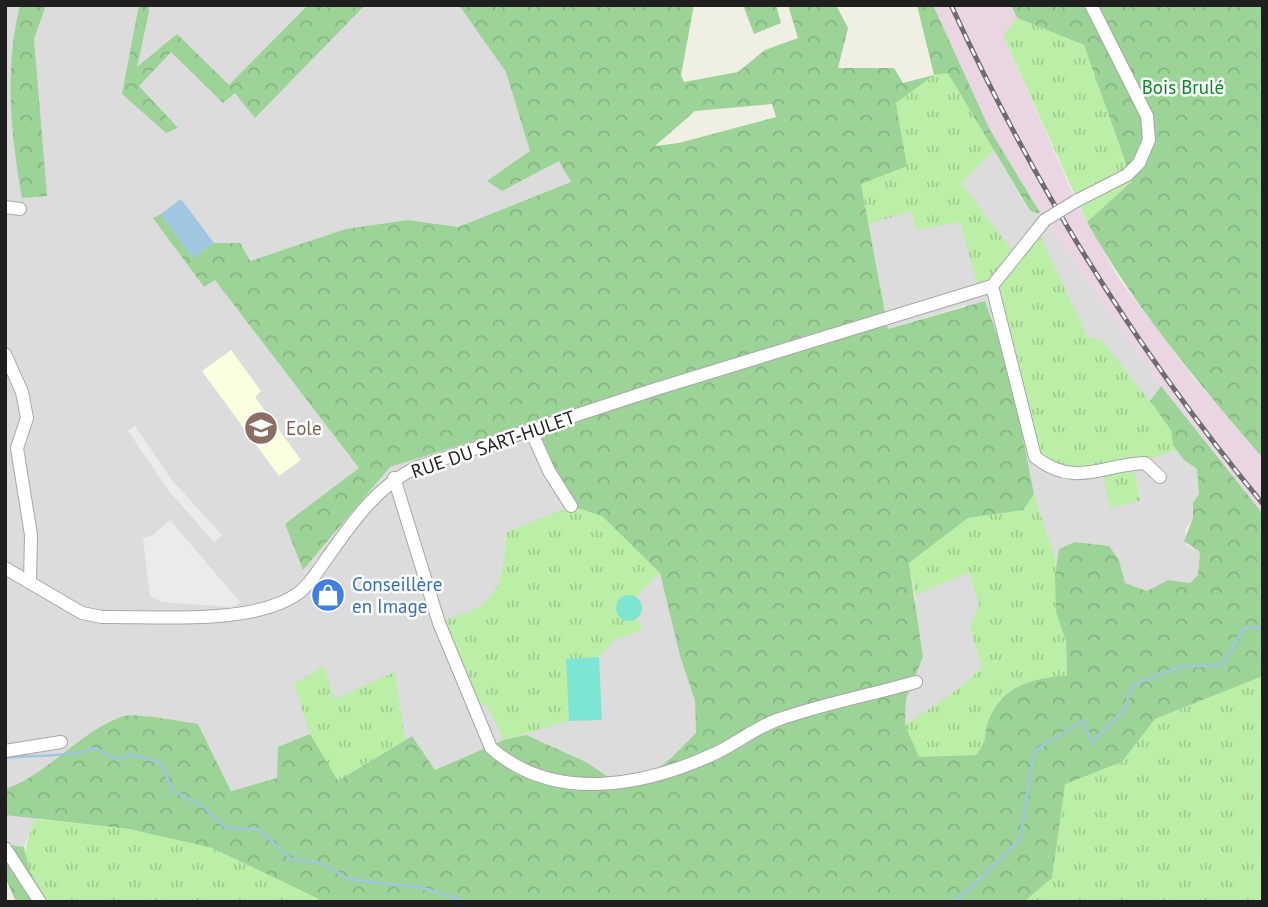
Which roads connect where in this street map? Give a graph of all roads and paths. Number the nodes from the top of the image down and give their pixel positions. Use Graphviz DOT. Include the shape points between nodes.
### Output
graph roads {
  1 [pos="1091,5"];
  2 [pos="5,207"];
  3 [pos="20,209"];
  4 [pos="992,286"];
  5 [pos="5,354"];
  6 [pos="531,430"];
  7 [pos="1160,477"];
  8 [pos="394,478"];
  9 [pos="571,506"];
  10 [pos="5,568"];
  11 [pos="30,583"];
  12 [pos="916,682"];
  13 [pos="61,742"];
  14 [pos="5,751"];
  15 [pos="5,848"];
  16 [pos="40,902"];
  1 -- 4 [label="street, bridge" via="1147,116 1149,140 1139,163 1127,175 1045,220"];
  2 -- 3 [label="street"];
  4 -- 6 [label="street, RUE DU SART-HULET"];
  4 -- 7 [label="street" via="1035,457 1050,467 1091,475 1145,463"];
  5 -- 11 [label="street" via="22,392 27,418 17,448 31,535"];
  6 -- 8 [label="street, RUE DU SART-HULET"];
  6 -- 9 [label="street"];
  8 -- 11 [label="street, RUE DU SART-HULET" via="362,509 302,591 265,611 102,617 82,613"];
  8 -- 12 [label="street" via="439,623 477,721 491,748 546,779 574,785 658,776 718,752 777,720"];
  10 -- 11 [label="street, RUE DU SART-HULET"];
  13 -- 14 [label="street"];
  15 -- 16 [label="street"];
}
